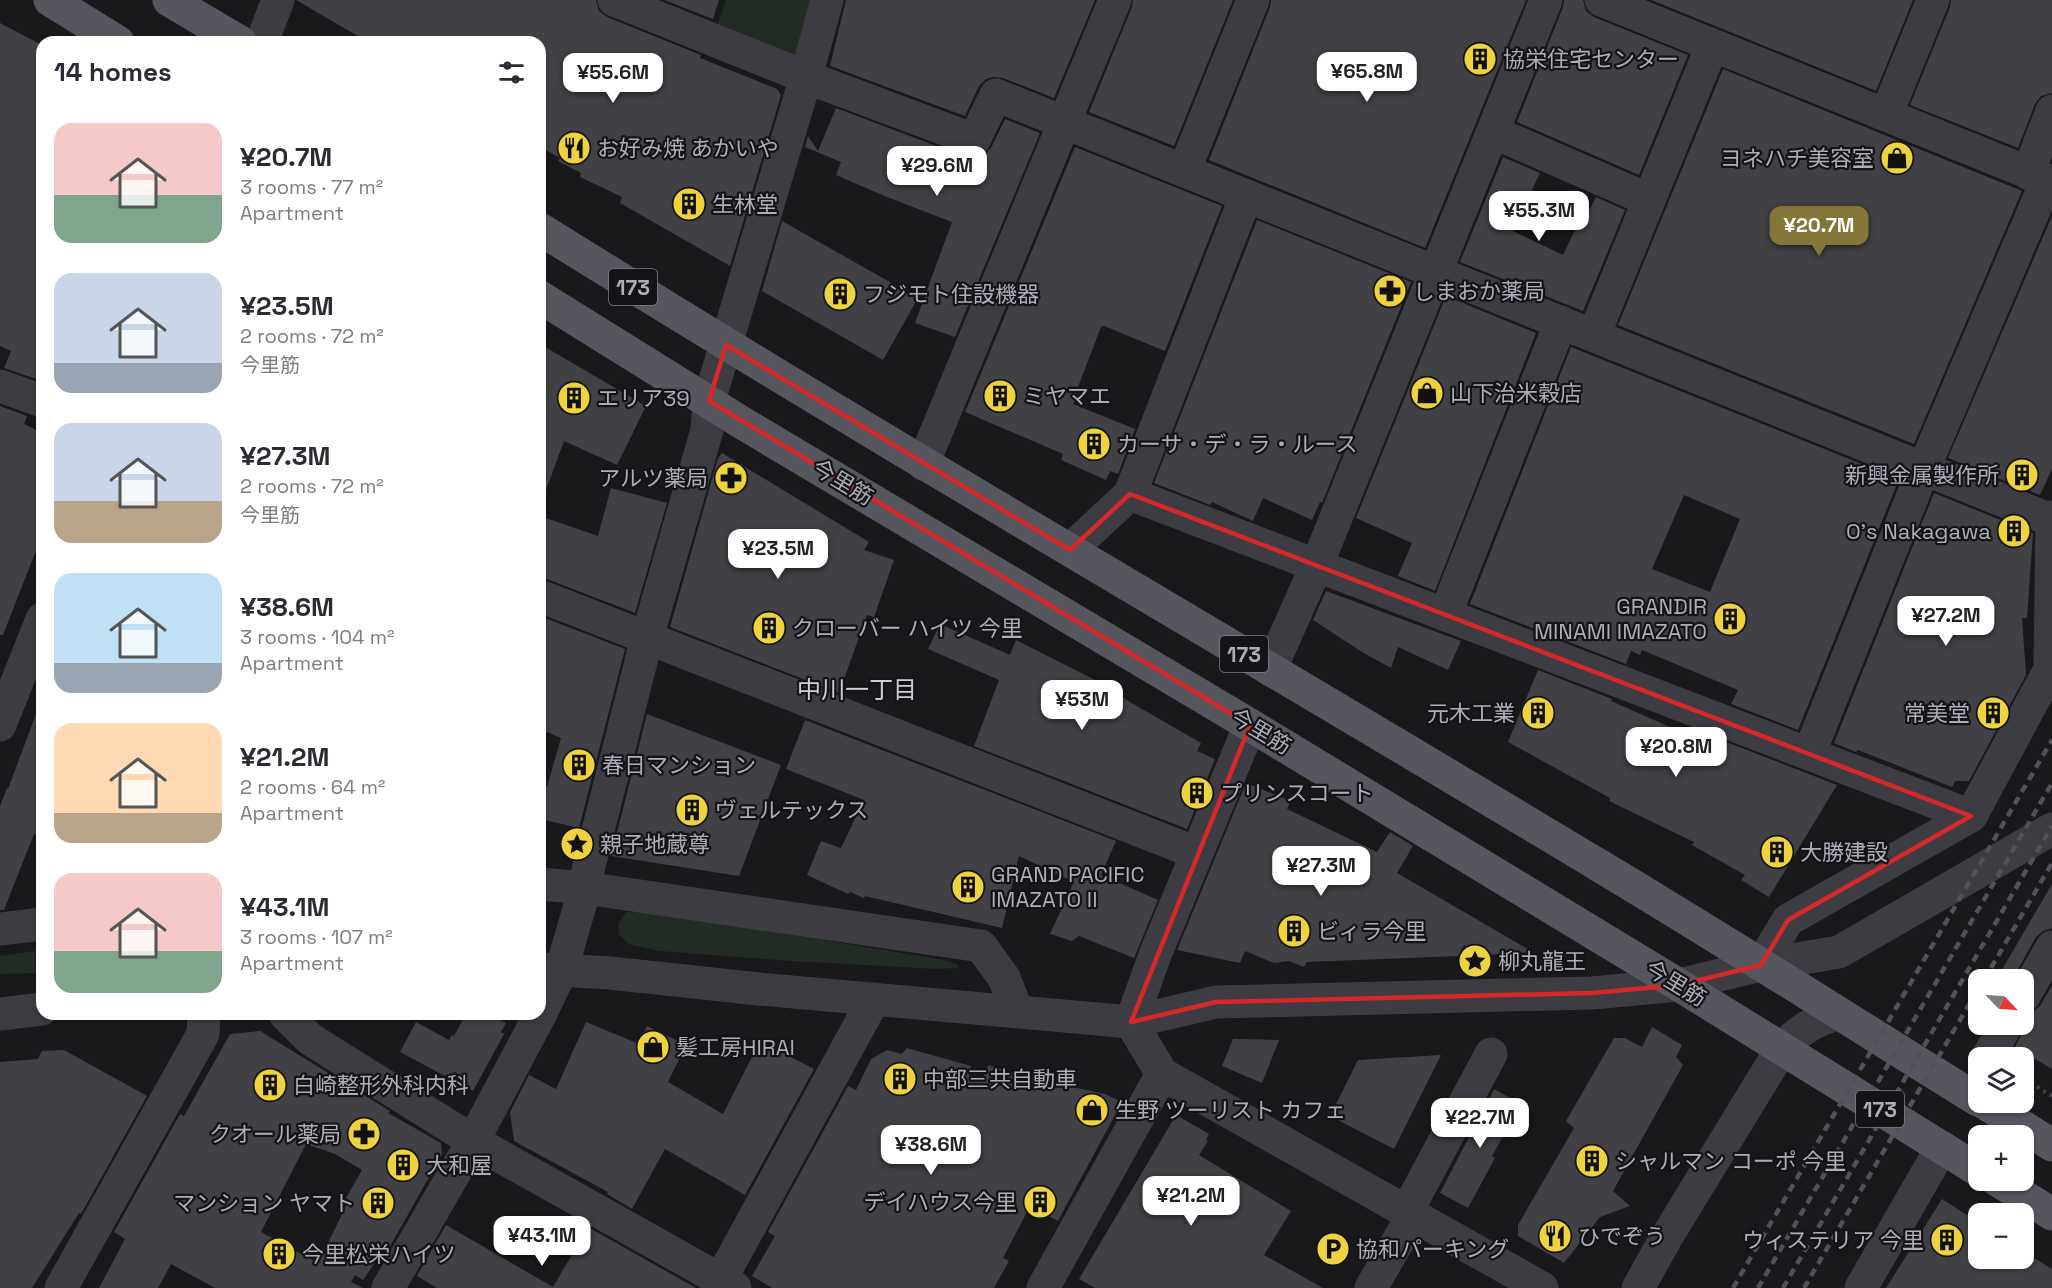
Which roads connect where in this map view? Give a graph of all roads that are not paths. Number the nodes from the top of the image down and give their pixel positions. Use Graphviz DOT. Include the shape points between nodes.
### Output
graph roads {
  1 [pos="50,0"];
  2 [pos="170,0"];
  3 [pos="278,0"];
  4 [pos="614,0"];
  5 [pos="827,0"];
  6 [pos="1115,0"];
  7 [pos="1253,0"];
  8 [pos="1546,0"];
  9 [pos="1601,0"];
  10 [pos="1933,0"];
  11 [pos="108,36"];
  12 [pos="230,36"];
  13 [pos="264,36"];
  14 [pos="1712,46"];
  15 [pos="806,77"];
  16 [pos="2052,111"];
  17 [pos="1886,115"];
  18 [pos="1065,123"];
  19 [pos="1493,132"];
  20 [pos="1184,171"];
  21 [pos="2042,178"];
  22 [pos="1246,196"];
  23 [pos="1649,200"];
  24 [pos="546,233"];
  25 [pos="1436,272"];
  26 [pos="546,301"];
  27 [pos="1561,322"];
  28 [pos="1594,335"];
  29 [pos="726,345"];
  30 [pos="0,386"];
  31 [pos="36,399"];
  32 [pos="708,415"];
  33 [pos="923,464"];
  34 [pos="1924,468"];
  35 [pos="1130,494"];
  36 [pos="2051,518"];
  37 [pos="1070,550"];
  38 [pos="1316,567"];
  39 [pos="546,598"];
  40 [pos="1445,615"];
  41 [pos="36,634"];
  42 [pos="647,638"];
  43 [pos="2050,647"];
  44 [pos="1270,670"];
  45 [pos="1250,724"];
  46 [pos="0,725"];
  47 [pos="1809,754"];
  48 [pos="1971,816"];
  49 [pos="2052,829"];
  50 [pos="1197,853"];
  51 [pos="546,885"];
  52 [pos="585,888"];
  53 [pos="36,925"];
  54 [pos="0,929"];
  55 [pos="2052,947"];
  56 [pos="1761,965"];
  57 [pos="551,970"];
  58 [pos="2034,978"];
  59 [pos="1679,985"];
  60 [pos="546,994"];
  61 [pos="874,999"];
  62 [pos="36,1010"];
  63 [pos="1017,1011"];
  64 [pos="1839,1013"];
  65 [pos="0,1014"];
  66 [pos="204,1020"];
  67 [pos="291,1020"];
  68 [pos="538,1020"];
  69 [pos="1131,1022"];
  70 [pos="1782,1048"];
  71 [pos="1491,1054"];
  72 [pos="1162,1074"];
  73 [pos="1968,1087"];
  74 [pos="2007,1113"];
  75 [pos="473,1141"];
  76 [pos="2052,1145"];
  77 [pos="1942,1147"];
  78 [pos="1968,1164"];
  79 [pos="2014,1191"];
  80 [pos="1410,1213"];
  81 [pos="2052,1214"];
  82 [pos="724,1285"];
  83 [pos="1646,1285"];
  84 [pos="60,1288"];
  85 [pos="388,1288"];
  86 [pos="1042,1288"];
  87 [pos="1371,1288"];
  88 [pos="1542,1288"];
  89 [pos="1861,1288"];
  1 -- 11 [label="main road"];
  2 -- 12 [label="main road"];
  3 -- 13 [label="street"];
  4 -- 15 [label="street"];
  5 -- 15 [label="street"];
  6 -- 18 [label="street"];
  7 -- 20 [label="street"];
  8 -- 19 [label="street"];
  9 -- 14 [label="street"];
  10 -- 17 [label="street"];
  14 -- 17 [label="street"];
  14 -- 23 [label="street"];
  15 -- 18 [label="street" via="974,140 996,95"];
  15 -- 29 [label="street"];
  16 -- 21 [label="street"];
  17 -- 21 [label="street"];
  18 -- 20 [label="street"];
  18 -- 33 [label="street"];
  19 -- 23 [label="street"];
  19 -- 25 [label="street"];
  20 -- 22 [label="street"];
  21 -- 34 [label="street"];
  22 -- 25 [label="street"];
  22 -- 35 [label="street"];
  23 -- 28 [label="street"];
  24 -- 29 [label="main road, 173"];
  25 -- 27 [label="street"];
  25 -- 38 [label="street"];
  26 -- 32 [label="main road, 今里筋 / 173"];
  27 -- 28 [label="street"];
  27 -- 40 [label="street"];
  28 -- 34 [label="street"];
  29 -- 32 [label="street"];
  29 -- 33 [label="main road, 173"];
  30 -- 31 [label="street"];
  32 -- 42 [label="street"];
  32 -- 45 [label="main road, 今里筋 / 173"];
  33 -- 37 [label="main road, 173"];
  34 -- 36 [label="street"];
  34 -- 47 [label="street"];
  35 -- 37 [label="street"];
  35 -- 38 [label="street"];
  36 -- 43 [label="street"];
  37 -- 44 [label="main road, 173"];
  38 -- 40 [label="street"];
  38 -- 44 [label="street"];
  39 -- 42 [label="street"];
  40 -- 47 [label="street"];
  41 -- 46 [label="street"];
  42 -- 50 [label="street"];
  42 -- 52 [label="street"];
  43 -- 48 [label="street" via="2050,669"];
  44 -- 56 [label="main road, 173"];
  45 -- 50 [label="street"];
  45 -- 59 [label="main road, 今里筋 / 173"];
  47 -- 48 [label="street"];
  48 -- 56 [label="street" via="1788,920"];
  49 -- 56 [label="street" via="1839,952"];
  50 -- 69 [label="street"];
  51 -- 52 [label="street"];
  52 -- 57 [label="street"];
  52 -- 63 [label="street" via="981,946 1004,978"];
  53 -- 54 [label="street"];
  55 -- 58 [label="street"];
  56 -- 59 [label="street"];
  56 -- 64 [label="main road, 173"];
  57 -- 60 [label="street"];
  57 -- 61 [label="street"];
  59 -- 69 [label="street" via="1580,993 1216,1002"];
  59 -- 70 [label="main road, 今里筋 / 173"];
  61 -- 63 [label="street"];
  61 -- 82 [label="street"];
  62 -- 65 [label="street"];
  63 -- 69 [label="street"];
  64 -- 70 [label="street" via="1800,1031"];
  64 -- 73 [label="main road, 173"];
  66 -- 84 [label="street" via="203,1034"];
  67 -- 75 [label="street" via="310,1039"];
  68 -- 75 [label="street"];
  69 -- 72 [label="street"];
  70 -- 77 [label="main road, 今里筋 / 173"];
  70 -- 83 [label="street"];
  71 -- 80 [label="street"];
  72 -- 80 [label="street"];
  72 -- 86 [label="street"];
  74 -- 76 [label="main road, 173"];
  75 -- 82 [label="street"];
  75 -- 85 [label="street"];
  77 -- 78 [label="main road, 今里筋 / 173"];
  77 -- 89 [label="street"];
  79 -- 81 [label="main road"];
  80 -- 87 [label="street"];
  80 -- 88 [label="street"];
}
